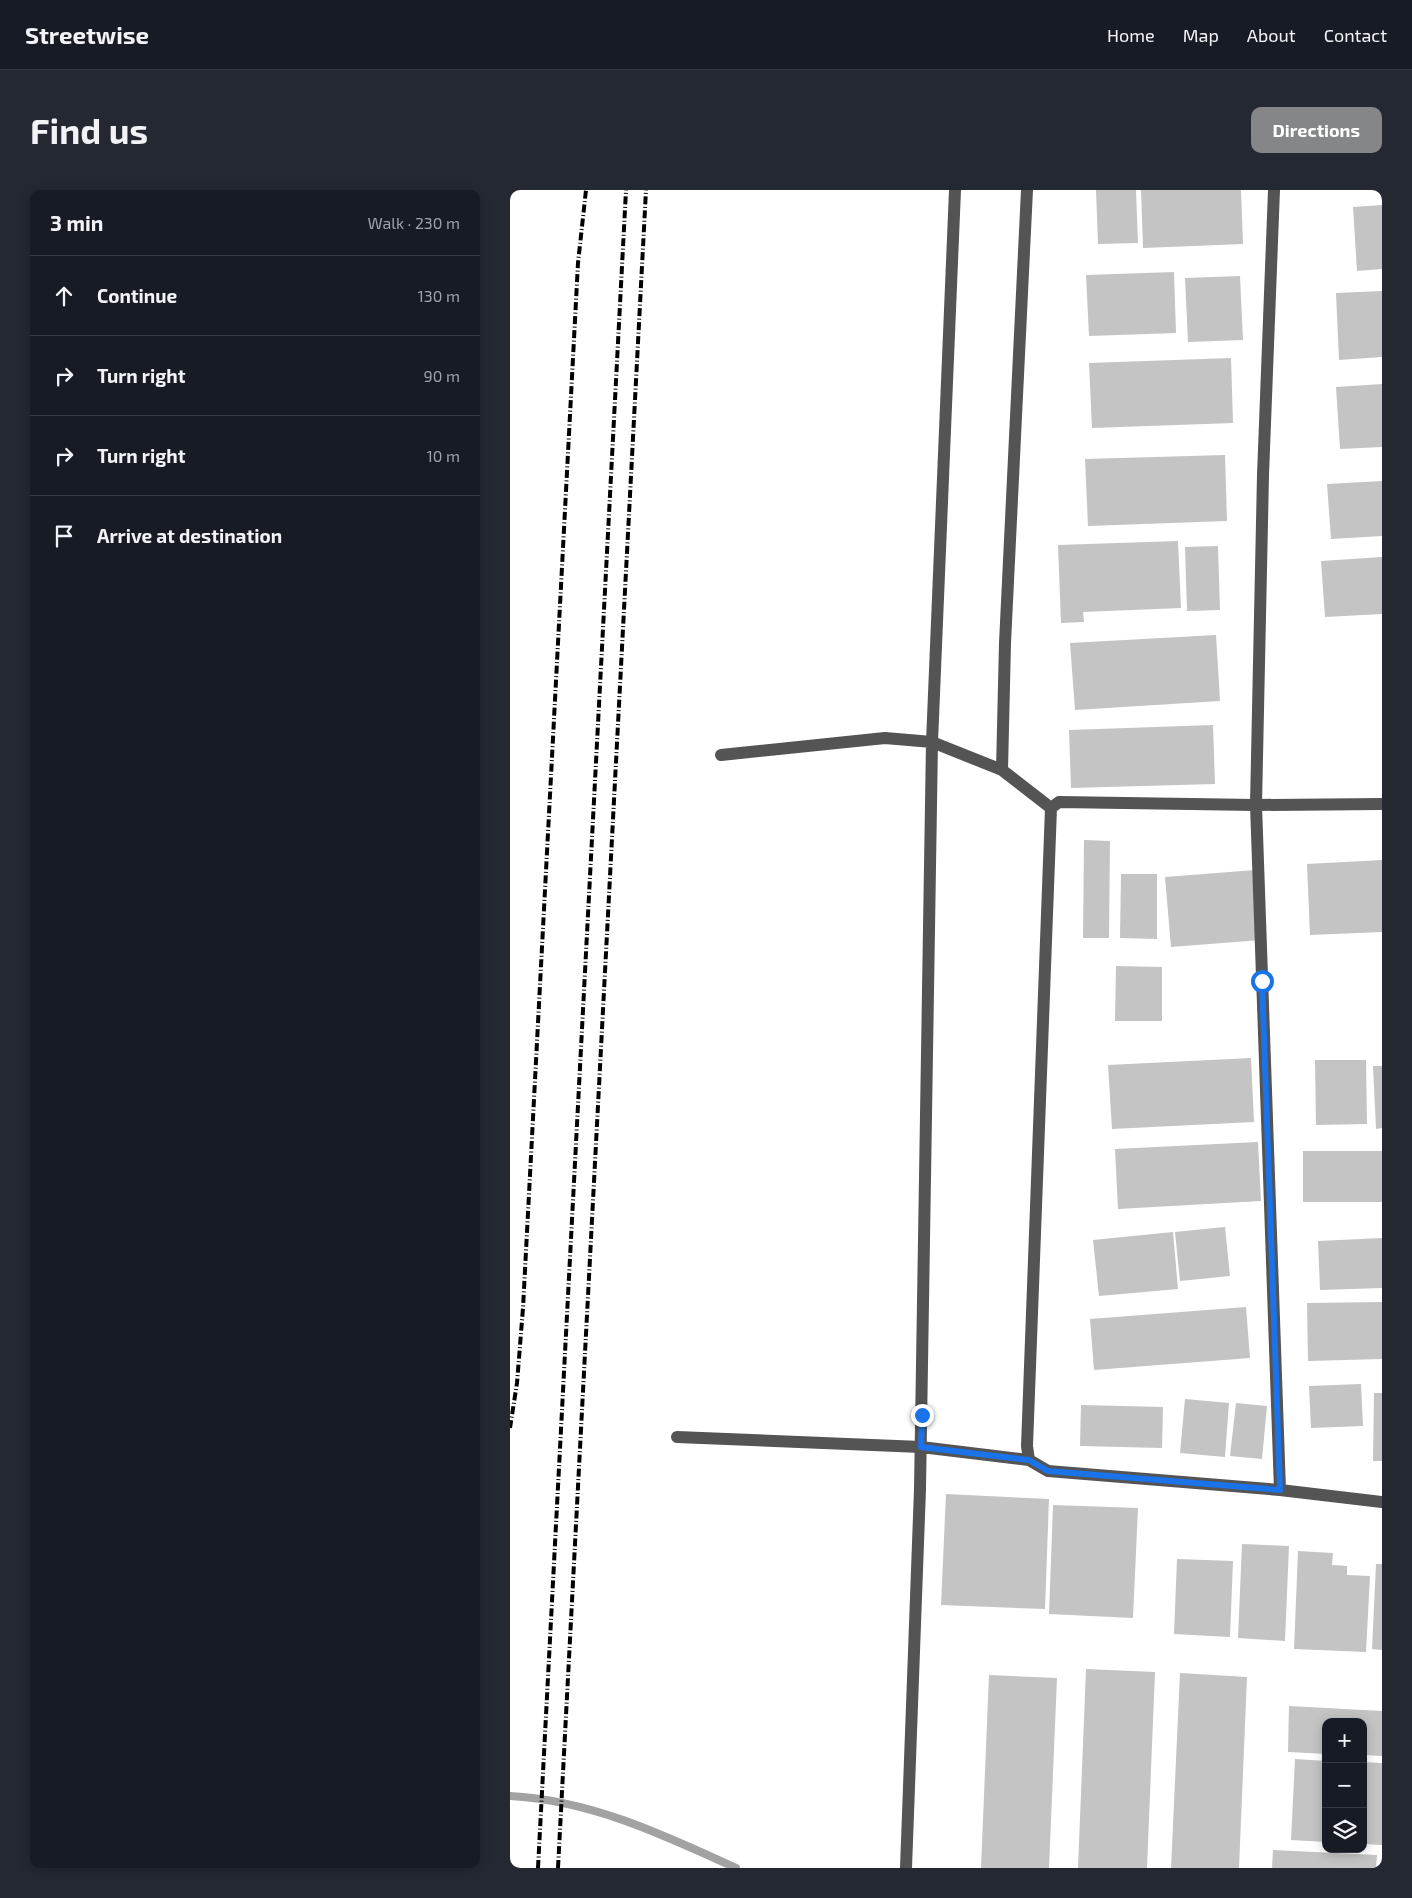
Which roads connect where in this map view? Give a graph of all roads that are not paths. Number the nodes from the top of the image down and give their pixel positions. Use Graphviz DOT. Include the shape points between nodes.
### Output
graph roads {
  1 [pos="956,190"];
  2 [pos="1027,190"];
  3 [pos="1274,190"];
  4 [pos="932,742"];
  5 [pos="721,755"];
  6 [pos="1002,770"];
  7 [pos="1382,804"];
  8 [pos="1256,805"];
  9 [pos="1051,808"];
  10 [pos="677,1437"];
  11 [pos="921,1447"];
  12 [pos="1029,1460"];
  13 [pos="1280,1490"];
  14 [pos="1382,1502"];
  15 [pos="906,1868"];
  1 -- 4 [label="street"];
  2 -- 6 [label="street"];
  3 -- 8 [label="street" via="1263,475"];
  4 -- 5 [label="street" via="885,738"];
  4 -- 6 [label="street"];
  4 -- 11 [label="street"];
  6 -- 9 [label="street"];
  7 -- 8 [label="street"];
  8 -- 9 [label="street" via="1059,802"];
  8 -- 13 [label="street"];
  9 -- 12 [label="street" via="1027,1436"];
  10 -- 11 [label="street"];
  11 -- 12 [label="street"];
  11 -- 15 [label="street"];
  12 -- 13 [label="street" via="1048,1471"];
  13 -- 14 [label="street"];
}
